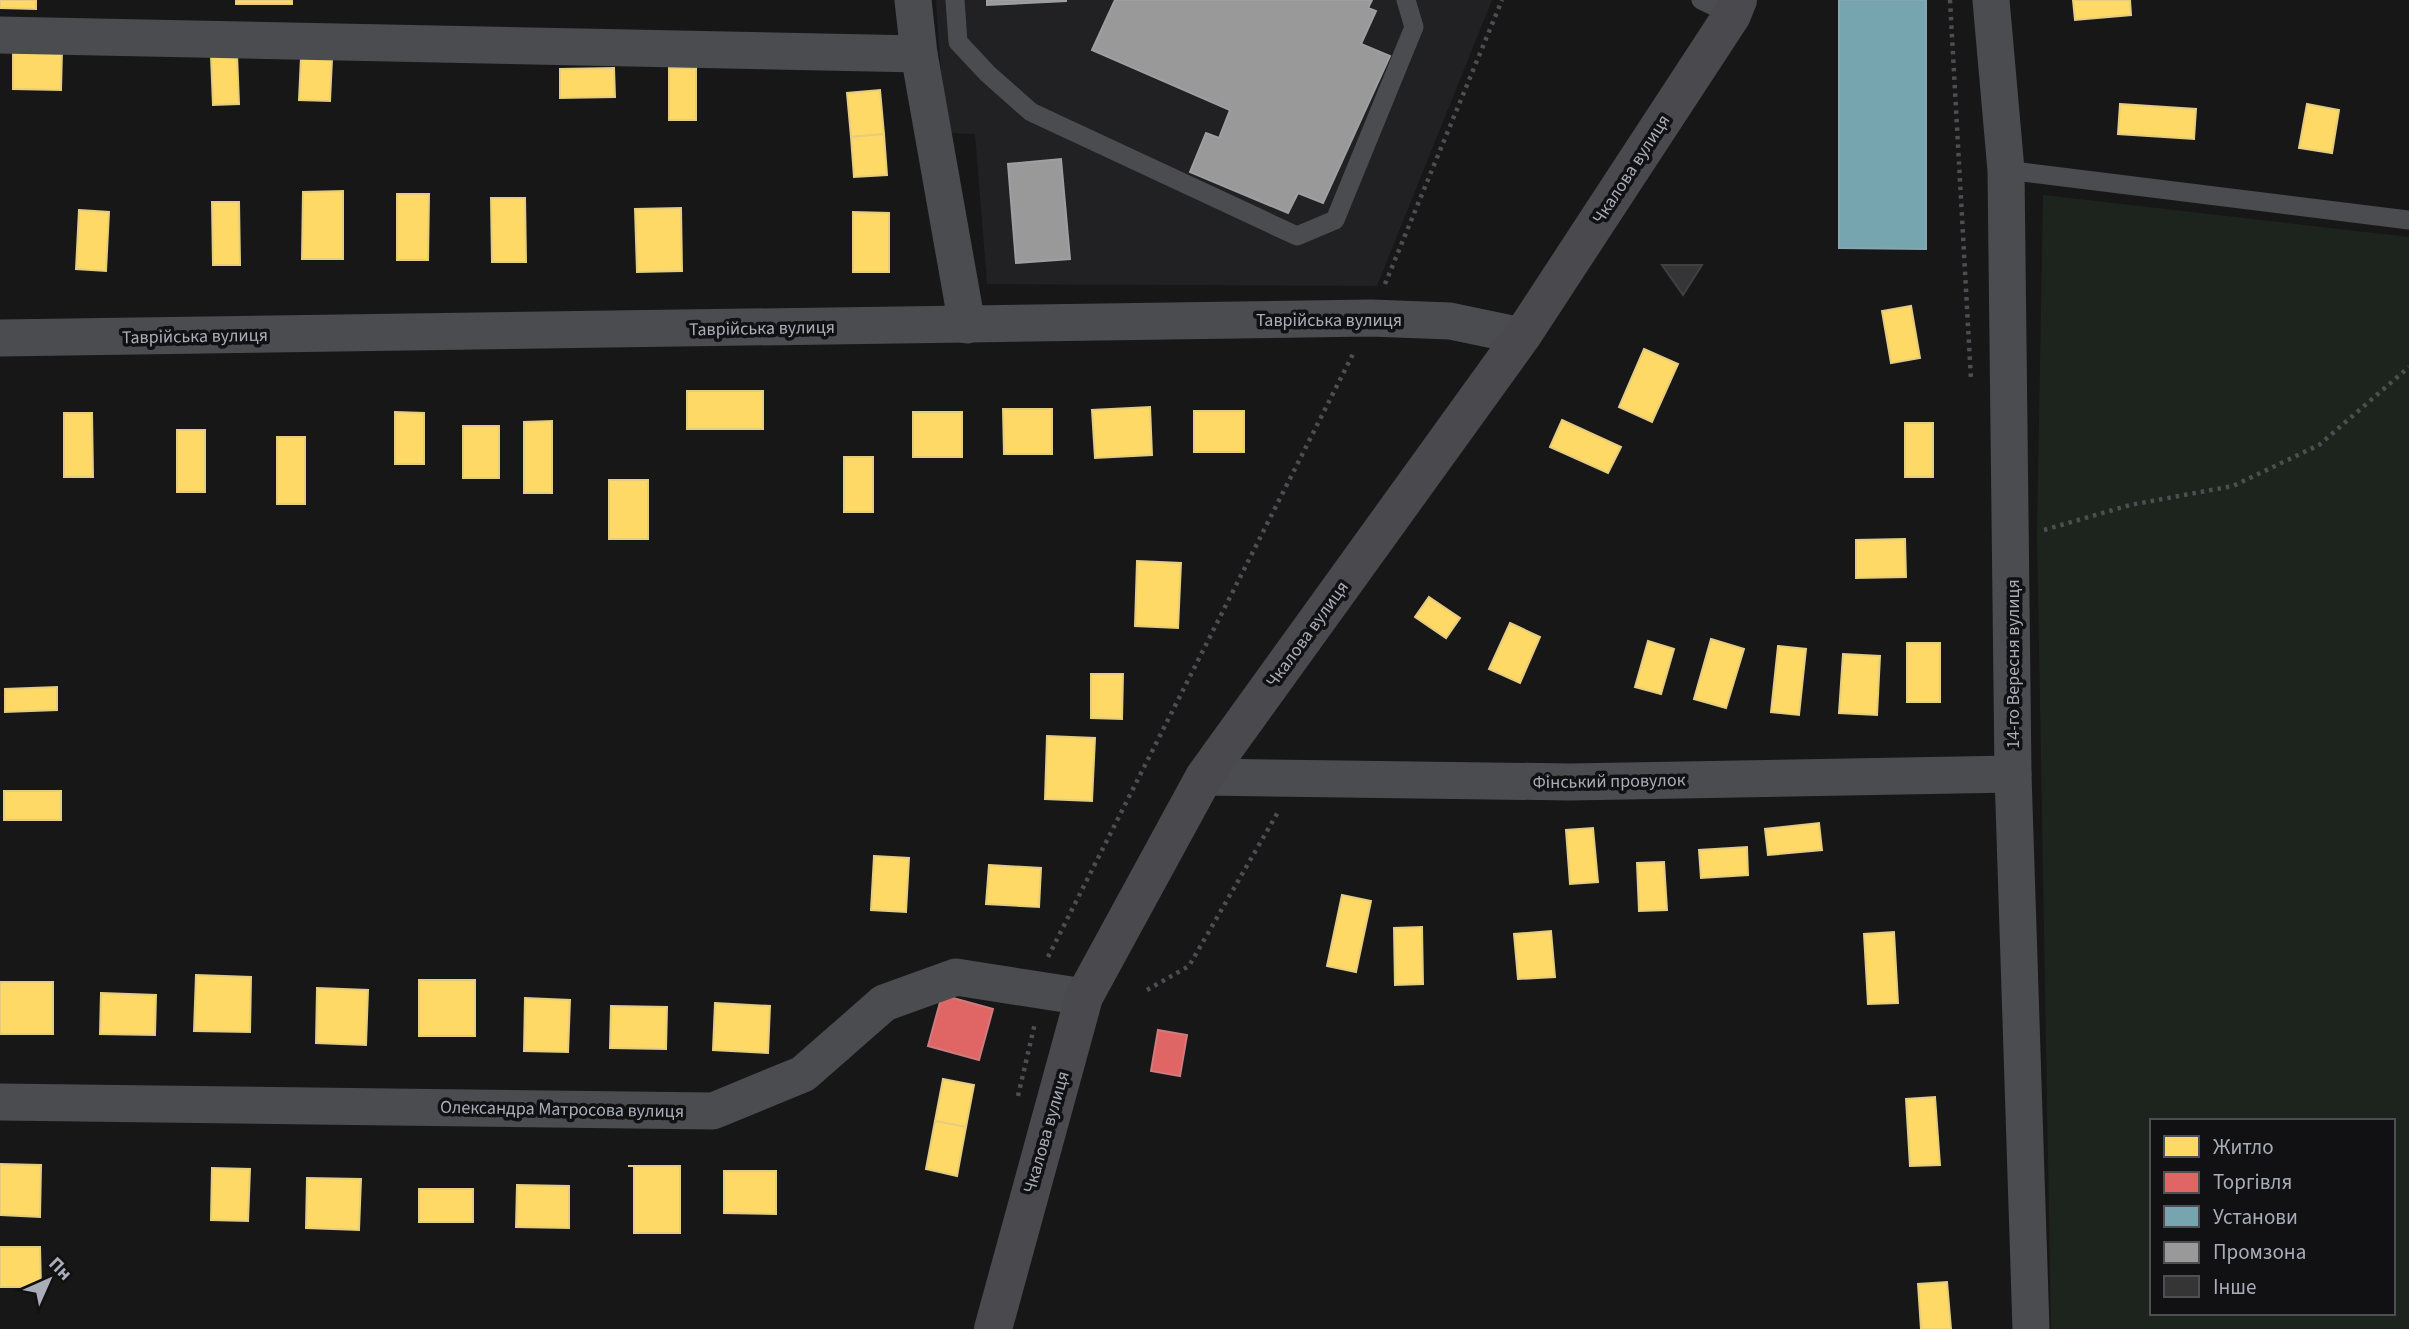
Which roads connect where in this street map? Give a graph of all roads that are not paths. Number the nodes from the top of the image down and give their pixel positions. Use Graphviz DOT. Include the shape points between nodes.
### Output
graph roads {
  1 [pos="913,0"];
  2 [pos="956,0"];
  3 [pos="1406,0"];
  4 [pos="1991,0"];
  5 [pos="1724,5"];
  6 [pos="0,35"];
  7 [pos="919,54"];
  8 [pos="2006,170"];
  9 [pos="2409,220"];
  10 [pos="967,325"];
  11 [pos="1522,336"];
  12 [pos="0,338"];
  13 [pos="2014,774"];
  14 [pos="1204,777"];
  15 [pos="1084,997"];
  16 [pos="0,1102"];
  17 [pos="996,1328"];
  18 [pos="2031,1329"];
  1 -- 7 [label="street"];
  2 -- 3 [label="lane" via="958,42 1031,112 1297,236 1335,220 1414,27"];
  4 -- 8 [label="street, 14-го Вересня вулиця"];
  5 -- 11 [label="main road, Чкалова вулиця"];
  6 -- 7 [label="street"];
  7 -- 10 [label="street"];
  8 -- 9 [label="lane"];
  8 -- 13 [label="street, 14-го Вересня вулиця"];
  10 -- 11 [label="street, Таврійська вулиця" via="1371,318 1450,321"];
  10 -- 12 [label="street, Таврійська вулиця"];
  11 -- 14 [label="main road, Чкалова вулиця"];
  13 -- 14 [label="street, Фінський провулок" via="1570,782"];
  13 -- 18 [label="street, 14-го Вересня вулиця"];
  14 -- 15 [label="main road, Чкалова вулиця"];
  15 -- 16 [label="street, Олександра Матросова вулиця" via="956,977 884,1003 803,1074 713,1111"];
  15 -- 17 [label="main road, Чкалова вулиця"];
}
